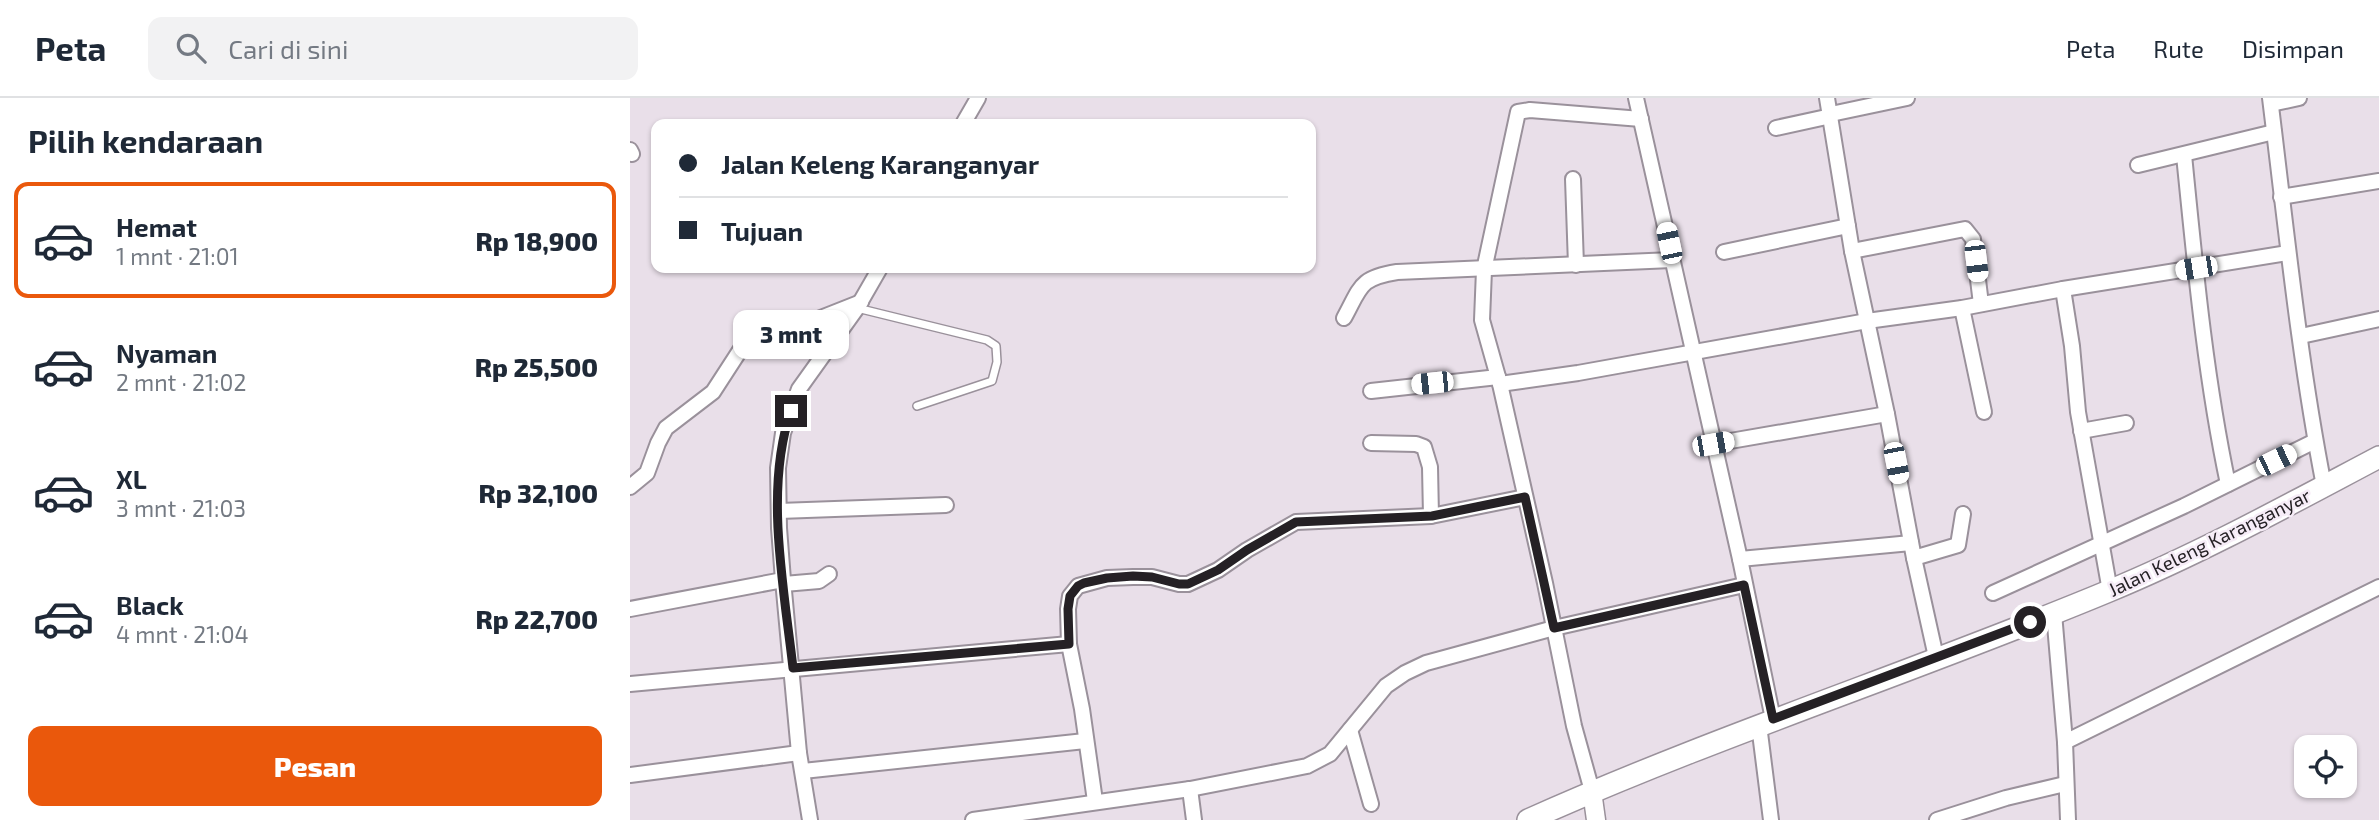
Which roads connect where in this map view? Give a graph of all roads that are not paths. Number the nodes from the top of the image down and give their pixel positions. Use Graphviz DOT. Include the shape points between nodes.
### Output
graph roads {
  1 [pos="978,98"];
  2 [pos="1636,98"];
  3 [pos="1827,98"];
  4 [pos="1907,98"];
  5 [pos="2299,98"];
  6 [pos="2270,101"];
  7 [pos="1831,115"];
  8 [pos="966,119"];
  9 [pos="1641,119"];
  10 [pos="1776,128"];
  11 [pos="2274,132"];
  12 [pos="2184,155"];
  13 [pos="2138,165"];
  14 [pos="1573,179"];
  15 [pos="2379,181"];
  16 [pos="2281,197"];
  17 [pos="1848,226"];
  18 [pos="1852,251"];
  19 [pos="1724,252"];
  20 [pos="2288,253"];
  21 [pos="1672,260"];
  22 [pos="1576,265"];
  23 [pos="2196,268"];
  24 [pos="1484,270"];
  25 [pos="877,273"];
  26 [pos="2063,289"];
  27 [pos="1981,304"];
  28 [pos="859,305"];
  29 [pos="1962,308"];
  30 [pos="1344,318"];
  31 [pos="2379,319"];
  32 [pos="1867,321"];
  33 [pos="2301,336"];
  34 [pos="1693,351"];
  35 [pos="1499,380"];
  36 [pos="1371,391"];
  37 [pos="917,405"];
  38 [pos="1984,412"];
  39 [pos="1887,414"];
  40 [pos="2126,423"];
  41 [pos="2081,431"];
  42 [pos="1371,443"];
  43 [pos="1713,444"];
  44 [pos="2317,452"];
  45 [pos="2379,457"];
  46 [pos="2228,484"];
  47 [pos="2324,486"];
  48 [pos="630,487"];
  49 [pos="1525,497"];
  50 [pos="946,505"];
  51 [pos="779,511"];
  52 [pos="1964,514"];
  53 [pos="1432,516"];
  54 [pos="2101,542"];
  55 [pos="1912,551"];
  56 [pos="1740,559"];
  57 [pos="829,574"];
  58 [pos="784,582"];
  59 [pos="1744,585"];
  60 [pos="2379,587"];
  61 [pos="2110,590"];
  62 [pos="1993,593"];
  63 [pos="630,609"];
  64 [pos="2053,613"];
  65 [pos="1554,628"];
  66 [pos="1069,644"];
  67 [pos="1936,657"];
  68 [pos="793,668"];
  69 [pos="630,684"];
  70 [pos="1766,722"];
  71 [pos="1350,730"];
  72 [pos="1085,741"];
  73 [pos="2065,742"];
  74 [pos="799,754"];
  75 [pos="803,771"];
  76 [pos="630,775"];
  77 [pos="2065,784"];
  78 [pos="1191,789"];
  79 [pos="1592,791"];
  80 [pos="1095,802"];
  81 [pos="1371,804"];
  82 [pos="810,820"];
  83 [pos="973,820"];
  84 [pos="1195,820"];
  85 [pos="1528,820"];
  86 [pos="1596,820"];
  87 [pos="1771,820"];
  88 [pos="1937,820"];
  89 [pos="2068,820"];
  1 -- 8 [label="street"];
  2 -- 9 [label="street"];
  3 -- 7 [label="street"];
  4 -- 7 [label="street"];
  5 -- 6 [label="street"];
  6 -- 11 [label="street"];
  7 -- 10 [label="street"];
  7 -- 17 [label="street"];
  9 -- 21 [label="street"];
  9 -- 24 [label="street" via="1530,110 1518,113"];
  11 -- 12 [label="street"];
  11 -- 16 [label="street"];
  12 -- 13 [label="street"];
  12 -- 23 [label="street"];
  14 -- 22 [label="street"];
  15 -- 16 [label="street"];
  16 -- 20 [label="street"];
  17 -- 18 [label="street"];
  17 -- 19 [label="street"];
  18 -- 27 [label="street" via="1965,229 1973,239"];
  18 -- 32 [label="street"];
  20 -- 23 [label="street"];
  20 -- 33 [label="street"];
  21 -- 22 [label="street"];
  21 -- 34 [label="street"];
  22 -- 24 [label="street"];
  23 -- 26 [label="street"];
  23 -- 46 [label="street" via="2211,398"];
  24 -- 30 [label="street" via="1376,275 1362,285"];
  24 -- 35 [label="street" via="1482,320"];
  25 -- 28 [label="street"];
  26 -- 27 [label="street"];
  26 -- 41 [label="street"];
  27 -- 29 [label="street"];
  28 -- 37 [label="lane" via="996,346 992,381"];
  28 -- 48 [label="street" via="748,338 713,392 666,428 647,473"];
  28 -- 51 [label="street" via="799,389 783,433"];
  29 -- 32 [label="street"];
  29 -- 38 [label="street"];
  31 -- 33 [label="street"];
  32 -- 34 [label="street"];
  32 -- 39 [label="street"];
  33 -- 44 [label="street"];
  34 -- 35 [label="street" via="1578,373"];
  34 -- 43 [label="street"];
  35 -- 36 [label="street"];
  35 -- 49 [label="street"];
  39 -- 43 [label="street"];
  39 -- 55 [label="street"];
  40 -- 41 [label="street"];
  41 -- 54 [label="street"];
  42 -- 53 [label="street" via="1424,447 1430,467"];
  43 -- 56 [label="street"];
  44 -- 46 [label="street"];
  44 -- 47 [label="street"];
  45 -- 47 [label="main road, Jalan Keleng Karanganyar"];
  46 -- 54 [label="street"];
  47 -- 61 [label="main road, Jalan Keleng Karanganyar" via="2181,560"];
  49 -- 53 [label="street"];
  49 -- 65 [label="street"];
  50 -- 51 [label="street"];
  51 -- 58 [label="street"];
  52 -- 55 [label="street" via="1958,545"];
  53 -- 66 [label="street" via="1296,522 1188,584 1133,576 1084,583 1070,596"];
  54 -- 61 [label="street"];
  54 -- 62 [label="street"];
  55 -- 56 [label="street"];
  55 -- 67 [label="street"];
  56 -- 59 [label="street"];
  57 -- 58 [label="street" via="819,581"];
  58 -- 63 [label="street"];
  58 -- 68 [label="street"];
  59 -- 65 [label="street"];
  59 -- 70 [label="street" via="1763,674"];
  60 -- 73 [label="street"];
  61 -- 64 [label="main road, Jalan Keleng Karanganyar"];
  64 -- 67 [label="main road, Jalan Keleng Karanganyar"];
  64 -- 73 [label="street"];
  65 -- 71 [label="street" via="1426,663 1405,673 1386,686"];
  65 -- 79 [label="street"];
  66 -- 68 [label="street"];
  66 -- 72 [label="street"];
  67 -- 70 [label="main road, Jalan Keleng Karanganyar"];
  68 -- 69 [label="street"];
  68 -- 74 [label="street"];
  70 -- 79 [label="main road, Jalan Keleng Karanganyar"];
  70 -- 87 [label="street"];
  71 -- 78 [label="street" via="1330,754 1307,766"];
  71 -- 81 [label="street"];
  72 -- 75 [label="street"];
  72 -- 80 [label="street"];
  73 -- 77 [label="street"];
  74 -- 75 [label="street"];
  74 -- 76 [label="street"];
  75 -- 82 [label="street"];
  77 -- 88 [label="street"];
  77 -- 89 [label="street"];
  78 -- 80 [label="street"];
  78 -- 84 [label="street"];
  79 -- 85 [label="main road, Jalan Keleng Karanganyar"];
  79 -- 86 [label="street"];
  80 -- 83 [label="street"];
}
